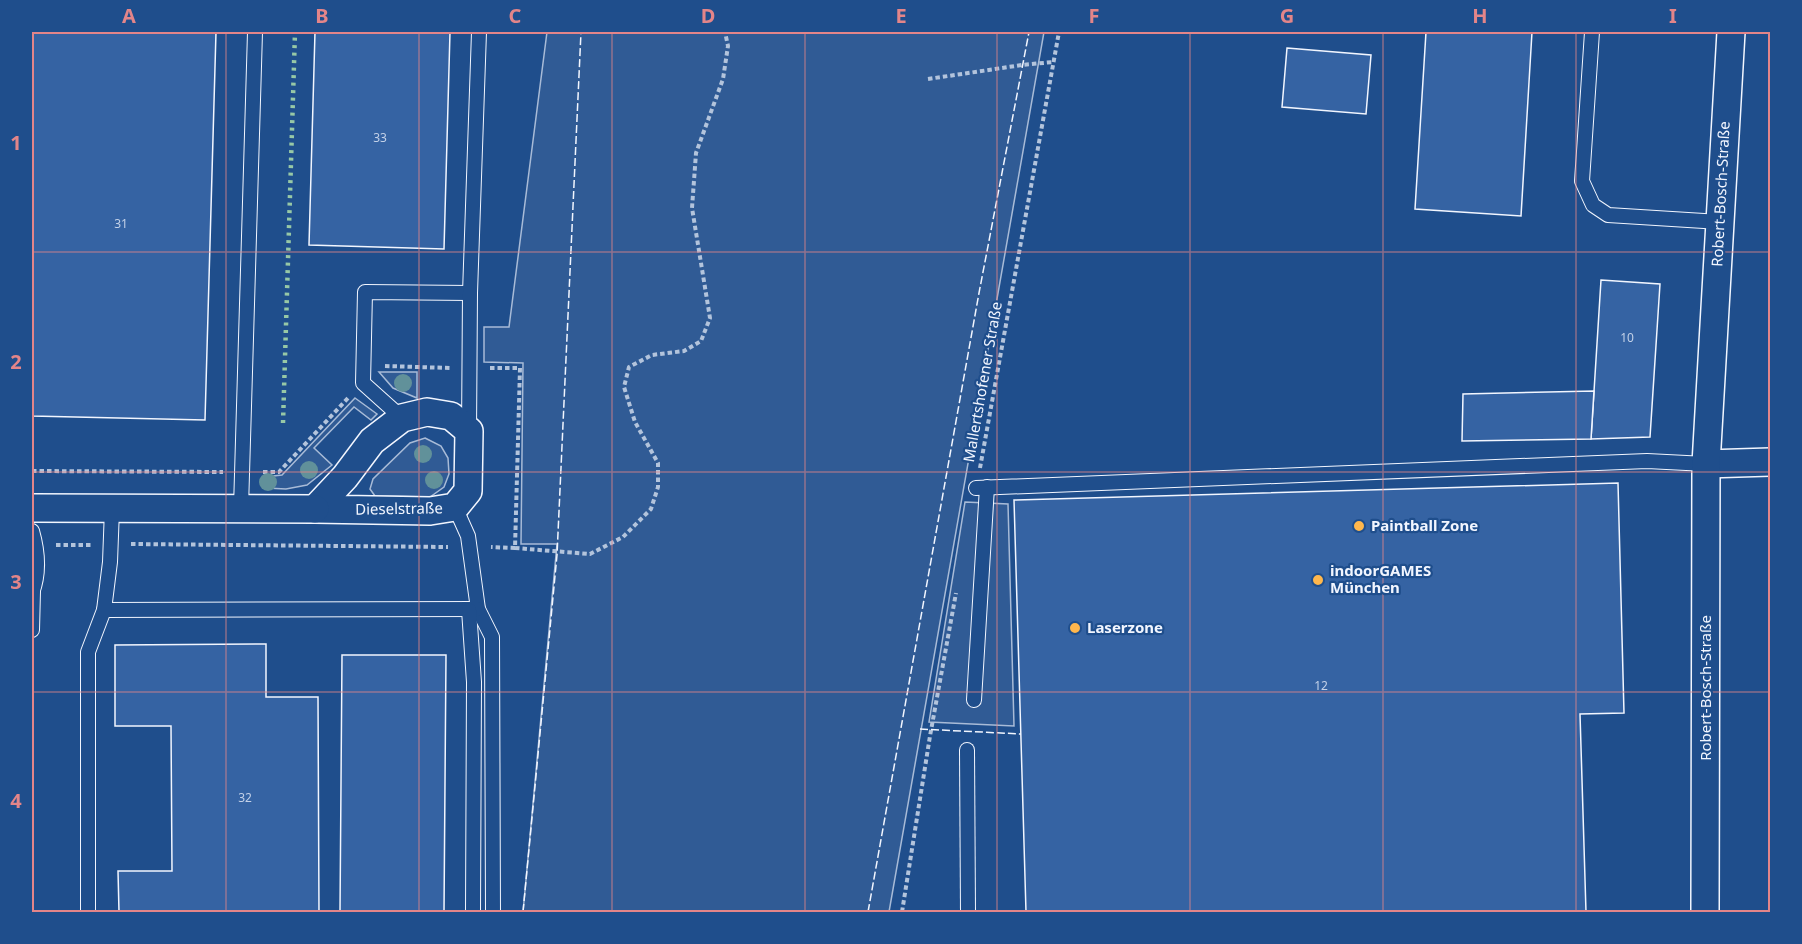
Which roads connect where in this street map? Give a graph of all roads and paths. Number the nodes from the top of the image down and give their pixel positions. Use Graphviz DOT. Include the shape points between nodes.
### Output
graph roads {
  1 [pos="255,32"];
  2 [pos="479,32"];
  3 [pos="725,32"];
  4 [pos="1059,32"];
  5 [pos="1592,32"];
  6 [pos="1731,32"];
  7 [pos="1053,62"];
  8 [pos="928,79"];
  9 [pos="1720,222"];
  10 [pos="470,293"];
  11 [pos="402,418"];
  12 [pos="469,431"];
  13 [pos="1770,462"];
  14 [pos="1706,464"];
  15 [pos="982,487"];
  16 [pos="455,507"];
  17 [pos="32,508"];
  18 [pos="241,508"];
  19 [pos="112,509"];
  20 [pos="315,509"];
  21 [pos="32,531"];
  22 [pos="515,548"];
  23 [pos="957,589"];
  24 [pos="32,592"];
  25 [pos="104,610"];
  26 [pos="474,610"];
  27 [pos="32,630"];
  28 [pos="974,700"];
  29 [pos="967,750"];
  30 [pos="88,912"];
  31 [pos="473,912"];
  32 [pos="493,912"];
  33 [pos="902,912"];
  34 [pos="968,912"];
  35 [pos="1705,912"];
  1 -- 18 [label="lane"];
  2 -- 10 [label="lane"];
  3 -- 22 [label="path" via="728,46 723,79 696,153 692,208 710,318 701,341 684,351 652,355 629,367 624,387 635,422 658,463 658,487 651,509 622,537 590,554"];
  4 -- 7 [label="path, Mallertshofener Straße"];
  5 -- 9 [label="lane" via="1582,181 1593,205 1608,215"];
  6 -- 9 [label="street, Robert-Bosch-Straße"];
  7 -- 8 [label="path"];
  7 -- 15 [label="path, Mallertshofener Straße"];
  9 -- 14 [label="street, Robert-Bosch-Straße"];
  10 -- 11 [label="lane" via="365,292 363,383"];
  10 -- 12 [label="lane"];
  11 -- 12 [label="street" via="427,412 451,416"];
  11 -- 20 [label="street" via="372,441"];
  12 -- 16 [label="street, Dieselstraße" via="468,490"];
  13 -- 14 [label="street"];
  14 -- 15 [label="lane" via="1647,461"];
  14 -- 35 [label="street, Robert-Bosch-Straße"];
  15 -- 28 [label="lane"];
  16 -- 20 [label="street, Dieselstraße" via="430,512"];
  16 -- 26 [label="lane" via="468,536"];
  17 -- 19 [label="street, Dieselstraße"];
  18 -- 19 [label="street, Dieselstraße"];
  18 -- 20 [label="street, Dieselstraße"];
  19 -- 25 [label="lane"];
  21 -- 24 [label="lane" via="39,566"];
  23 -- 33 [label="path"];
  24 -- 27 [label="lane"];
  25 -- 26 [label="lane"];
  25 -- 30 [label="lane" via="88,652"];
  26 -- 31 [label="lane"];
  26 -- 32 [label="lane" via="492,637"];
  29 -- 34 [label="lane"];
}
